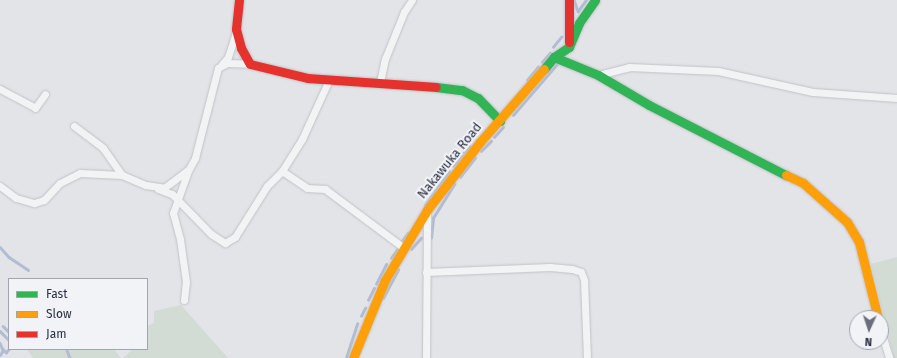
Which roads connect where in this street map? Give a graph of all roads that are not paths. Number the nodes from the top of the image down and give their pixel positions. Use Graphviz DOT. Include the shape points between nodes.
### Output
graph roads {
  1 [pos="235,0"];
  2 [pos="240,0"];
  3 [pos="412,0"];
  4 [pos="569,0"];
  5 [pos="595,0"];
  6 [pos="236,28"];
  7 [pos="569,47"];
  8 [pos="554,57"];
  9 [pos="250,64"];
  10 [pos="218,68"];
  11 [pos="598,74"];
  12 [pos="329,80"];
  13 [pos="380,82"];
  14 [pos="0,89"];
  15 [pos="45,94"];
  16 [pos="897,98"];
  17 [pos="500,120"];
  18 [pos="74,126"];
  19 [pos="189,169"];
  20 [pos="282,171"];
  21 [pos="122,175"];
  22 [pos="0,186"];
  23 [pos="158,188"];
  24 [pos="177,200"];
  25 [pos="427,210"];
  26 [pos="404,248"];
  27 [pos="426,272"];
  28 [pos="184,300"];
  29 [pos="876,310"];
  30 [pos="353,358"];
  31 [pos="426,358"];
  32 [pos="587,358"];
  1 -- 6 [label="street"];
  2 -- 6 [label="street"];
  3 -- 13 [label="street" via="404,12"];
  4 -- 7 [label="street"];
  5 -- 7 [label="street" via="579,23"];
  6 -- 9 [label="street" via="241,48"];
  6 -- 10 [label="street" via="228,57"];
  7 -- 8 [label="street, Nakawuka Road"];
  8 -- 11 [label="street"];
  8 -- 17 [label="street, Nakawuka Road"];
  9 -- 10 [label="street" via="227,62"];
  9 -- 12 [label="street" via="308,78"];
  10 -- 19 [label="street" via="195,158"];
  11 -- 16 [label="street" via="633,67 718,71 813,92"];
  11 -- 29 [label="street" via="649,105 803,183 839,214 859,242"];
  12 -- 13 [label="street"];
  12 -- 20 [label="street" via="302,139"];
  13 -- 17 [label="street" via="469,92"];
  14 -- 15 [label="street" via="36,108"];
  17 -- 25 [label="street, Nakawuka Road"];
  18 -- 21 [label="street" via="103,148"];
  19 -- 23 [label="street" via="172,184"];
  19 -- 24 [label="street"];
  20 -- 24 [label="street" via="267,186 230,243 221,242 211,234"];
  20 -- 26 [label="street" via="307,188 325,189"];
  21 -- 22 [label="street" via="80,173 60,183 44,200 34,203 16,198"];
  21 -- 23 [label="street"];
  23 -- 24 [label="street" via="167,191"];
  24 -- 28 [label="street" via="172,213 180,239 186,282"];
  25 -- 26 [label="street, Nakawuka Road"];
  25 -- 27 [label="street"];
  26 -- 30 [label="street, Nakawuka Road" via="378,295"];
  27 -- 31 [label="street"];
  27 -- 32 [label="street" via="550,267 581,272 584,280"];
}
